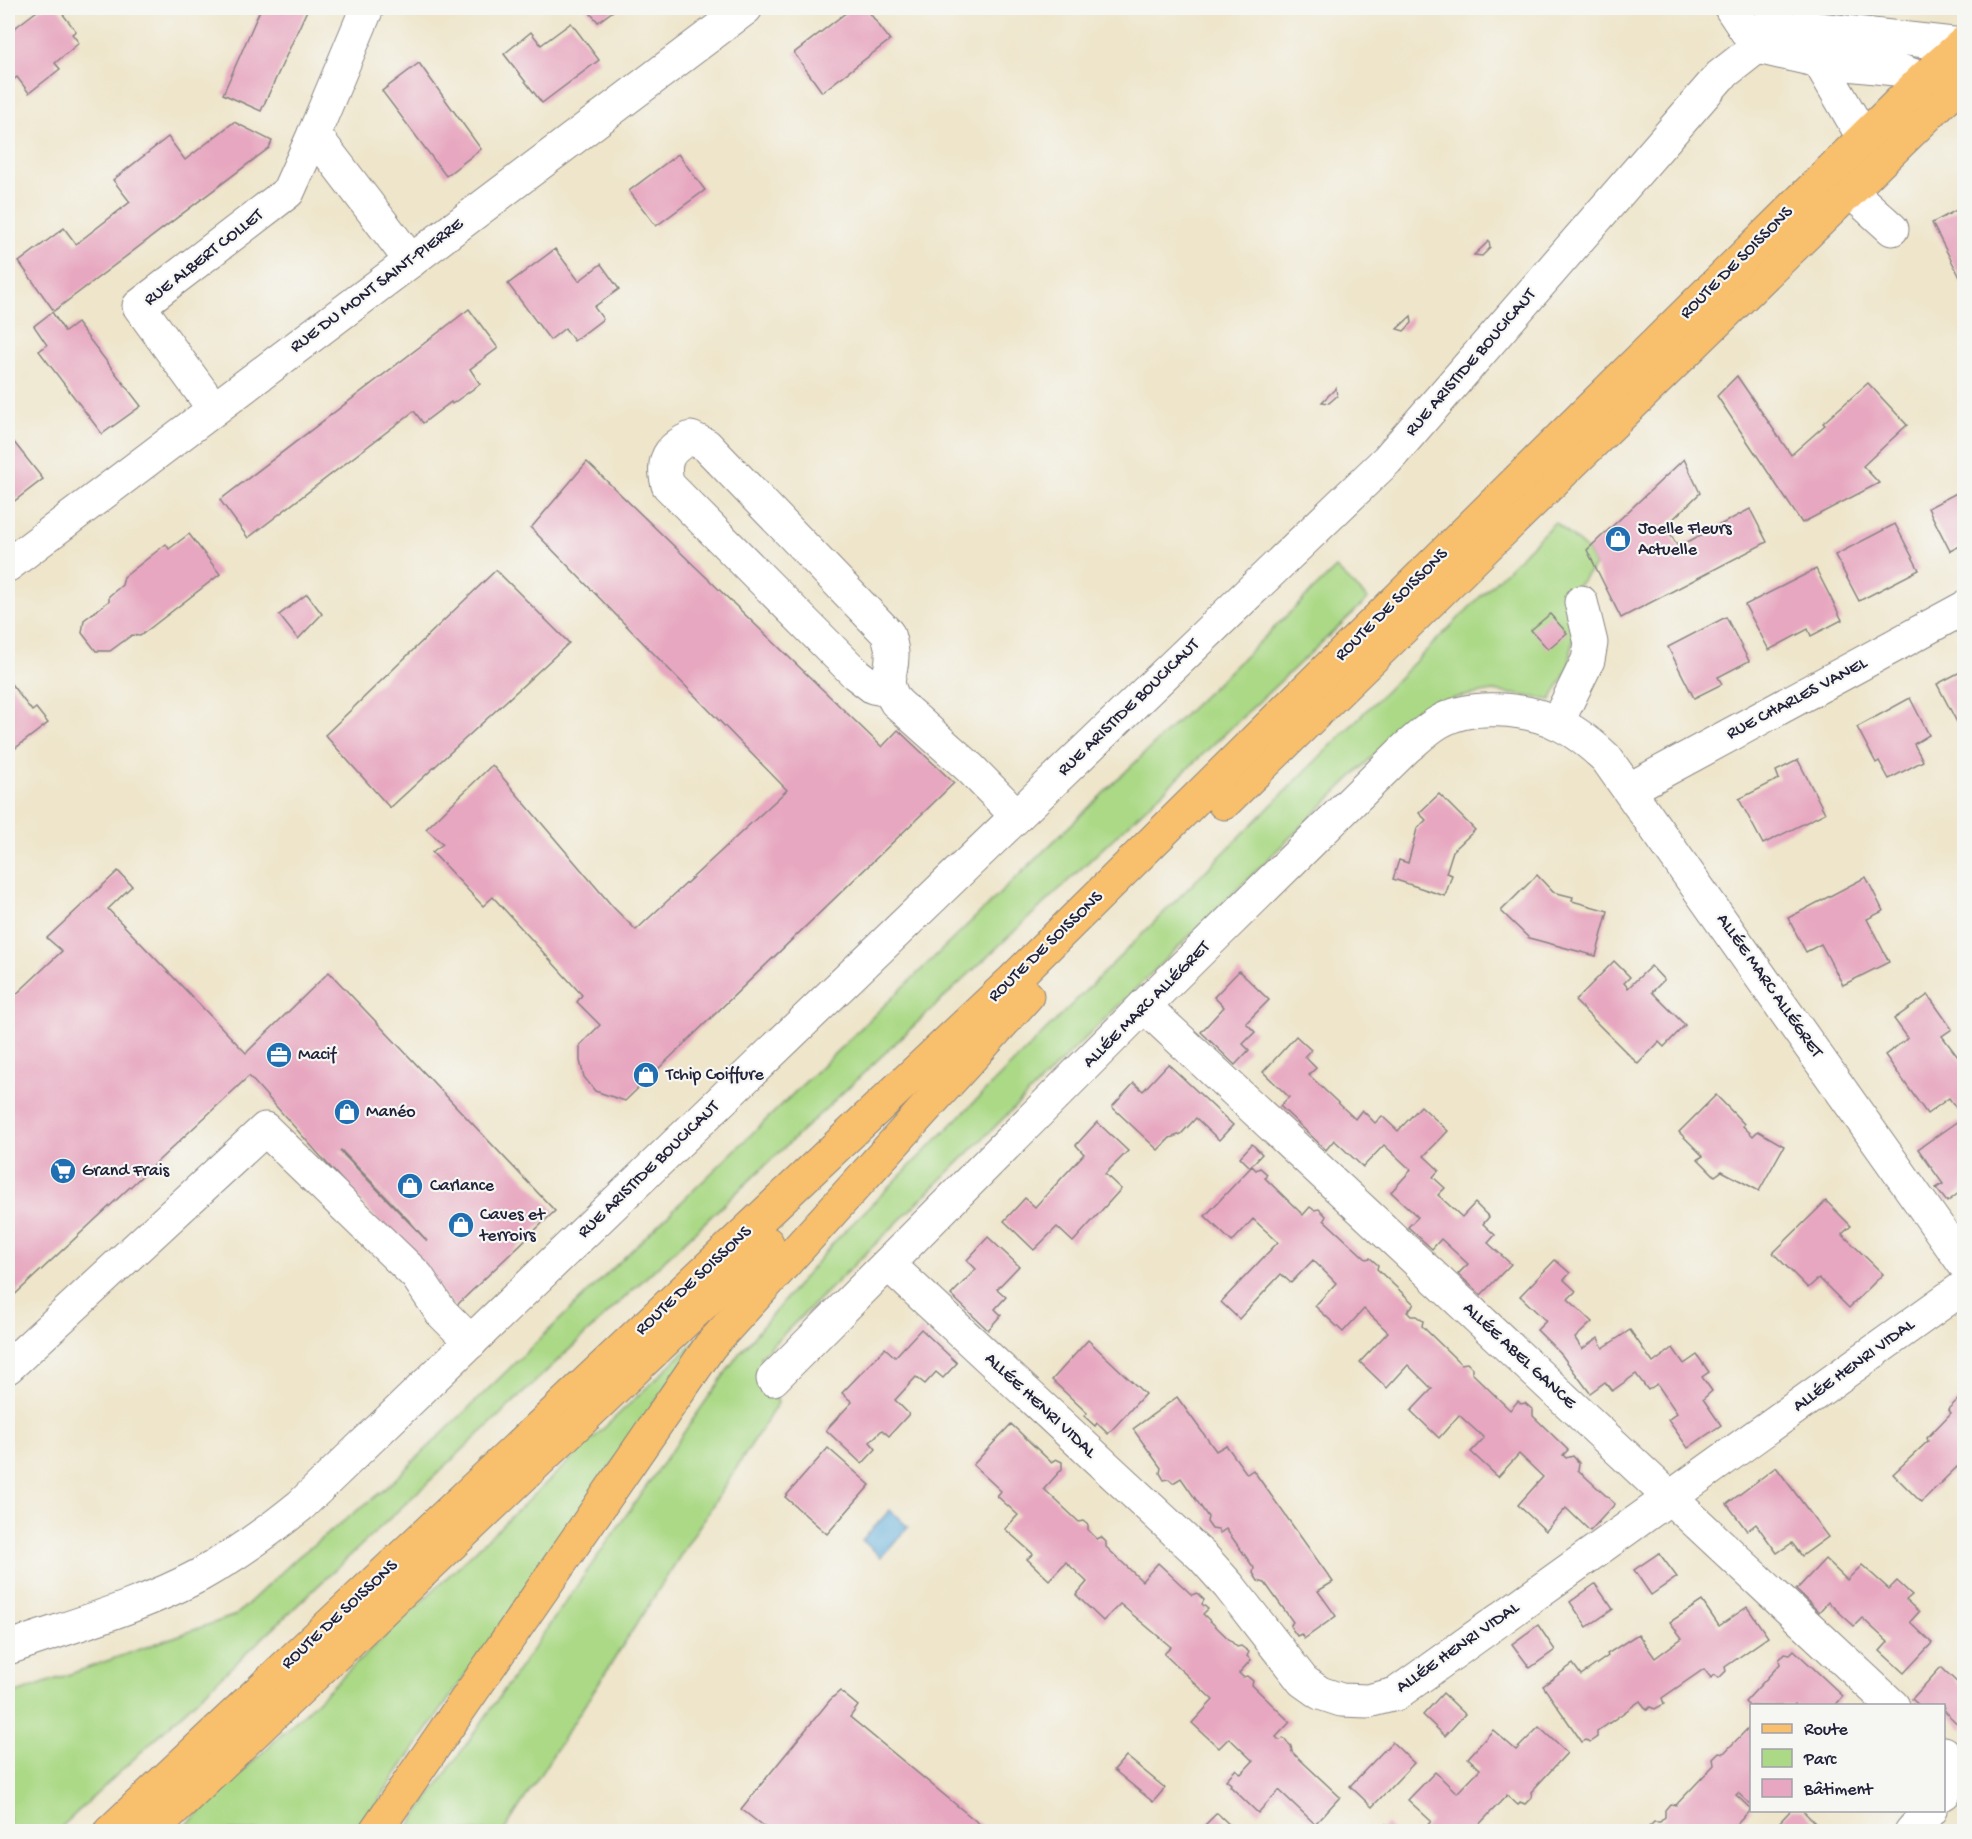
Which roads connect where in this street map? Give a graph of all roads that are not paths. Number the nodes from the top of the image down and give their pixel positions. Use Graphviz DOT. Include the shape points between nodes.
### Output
graph roads {
  1 [pos="367,8"];
  2 [pos="746,8"];
  3 [pos="1731,8"];
  4 [pos="1777,8"];
  5 [pos="1964,44"];
  6 [pos="1756,47"];
  7 [pos="1819,61"];
  8 [pos="1924,78"];
  9 [pos="1959,85"];
  10 [pos="314,134"];
  11 [pos="1864,139"];
  12 [pos="1850,191"];
  13 [pos="1892,230"];
  14 [pos="411,261"];
  15 [pos="1625,393"];
  16 [pos="214,409"];
  17 [pos="8,565"];
  18 [pos="1581,602"];
  19 [pos="1965,608"];
  20 [pos="889,690"];
  21 [pos="1557,723"];
  22 [pos="1630,789"];
  23 [pos="1017,816"];
  24 [pos="1027,996"];
  25 [pos="1144,1006"];
  26 [pos="888,1264"];
  27 [pos="1965,1264"];
  28 [pos="1965,1287"];
  29 [pos="471,1342"];
  30 [pos="8,1367"];
  31 [pos="773,1379"];
  32 [pos="1670,1498"];
  33 [pos="8,1648"];
  34 [pos="1891,1704"];
  35 [pos="1945,1756"];
  36 [pos="1947,1796"];
  37 [pos="1931,1812"];
  38 [pos="110,1832"];
  39 [pos="150,1832"];
  40 [pos="375,1832"];
  41 [pos="1911,1832"];
  1 -- 10 [label="street, RUE ALBERT COLLET"];
  2 -- 14 [label="street, RUE DU MONT SAINT-PIERRE"];
  3 -- 6 [label="street"];
  4 -- 6 [label="street, RUE ARISTIDE BOUCICAUT"];
  5 -- 6 [label="street, RUE ARISTIDE BOUCICAUT" via="1801,27"];
  5 -- 8 [label="main road, ROUTE DE SOISSONS"];
  6 -- 7 [label="street"];
  6 -- 23 [label="street, RUE ARISTIDE BOUCICAUT" via="1720,76 1387,460"];
  7 -- 8 [label="street" via="1895,69"];
  7 -- 11 [label="street"];
  8 -- 9 [label="street"];
  8 -- 11 [label="main road, ROUTE DE SOISSONS"];
  9 -- 12 [label="main road, ROUTE DE SOISSONS"];
  10 -- 14 [label="street"];
  10 -- 16 [label="street, RUE ALBERT COLLET" via="288,192 139,306"];
  11 -- 15 [label="main road, ROUTE DE SOISSONS"];
  12 -- 13 [label="street"];
  12 -- 15 [label="main road, ROUTE DE SOISSONS"];
  14 -- 16 [label="street, RUE DU MONT SAINT-PIERRE"];
  15 -- 24 [label="main road, ROUTE DE SOISSONS"];
  15 -- 38 [label="main road, ROUTE DE SOISSONS" via="1012,980"];
  16 -- 17 [label="street, RUE DU MONT SAINT-PIERRE"];
  18 -- 21 [label="street" via="1591,643 1588,660"];
  19 -- 22 [label="street, RUE CHARLES VANEL"];
  20 -- 20 [label="street" via="887,677 892,654 888,634 705,445 691,438 677,444 666,458 664,472 668,485 856,674 873,687"];
  20 -- 23 [label="street" via="896,702"];
  21 -- 22 [label="street, ALLÉE MARC ALLÉGRET" via="1585,739"];
  21 -- 25 [label="street, ALLÉE MARC ALLÉGRET" via="1534,714 1485,710 1462,713 1440,722 1406,748"];
  22 -- 27 [label="street, ALLÉE MARC ALLÉGRET"];
  23 -- 29 [label="street, RUE ARISTIDE BOUCICAUT"];
  24 -- 39 [label="main road, ROUTE DE SOISSONS"];
  24 -- 40 [label="main road" via="710,1346"];
  25 -- 26 [label="street, ALLÉE MARC ALLÉGRET"];
  25 -- 32 [label="street, ALLÉE ABEL GANCE"];
  26 -- 31 [label="street, ALLÉE MARC ALLÉGRET"];
  26 -- 32 [label="street, ALLÉE HENRI VIDAL" via="1203,1557 1303,1681 1320,1693 1341,1700 1368,1701 1396,1694"];
  28 -- 32 [label="street, ALLÉE HENRI VIDAL"];
  29 -- 30 [label="street" via="441,1312 417,1276 265,1129"];
  29 -- 33 [label="street, RUE ARISTIDE BOUCICAUT" via="302,1505 252,1544 198,1576 136,1603"];
  32 -- 34 [label="street, ALLÉE ABEL GANCE"];
  35 -- 36 [label="street" via="1949,1767"];
  37 -- 41 [label="street"];
}
